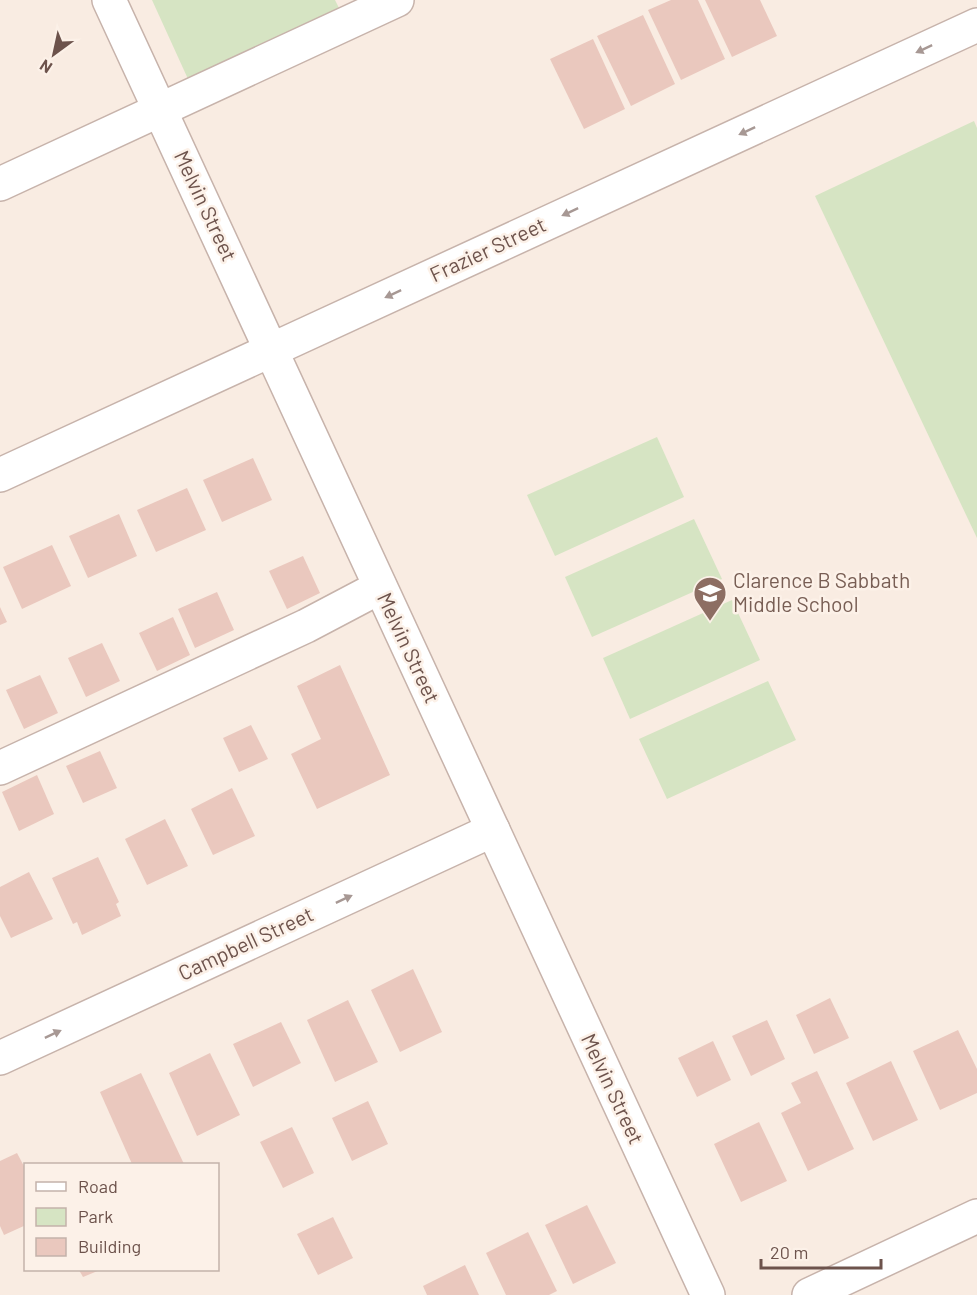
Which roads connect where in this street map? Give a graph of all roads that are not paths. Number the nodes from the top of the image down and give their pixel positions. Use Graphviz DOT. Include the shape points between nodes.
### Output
graph roads {
  1 [pos="109,0"];
  2 [pos="397,0"];
  3 [pos="977,24"];
  4 [pos="160,110"];
  5 [pos="0,184"];
  6 [pos="271,350"];
  7 [pos="0,475"];
  8 [pos="380,587"];
  9 [pos="0,768"];
  10 [pos="493,830"];
  11 [pos="0,1058"];
  12 [pos="977,1216"];
  13 [pos="708,1295"];
  14 [pos="809,1295"];
  1 -- 4 [label="street, Melvin Street"];
  2 -- 4 [label="street"];
  3 -- 6 [label="street, Frazier Street, one-way"];
  4 -- 5 [label="street"];
  4 -- 6 [label="street, Melvin Street"];
  6 -- 7 [label="street, Frazier Street"];
  6 -- 8 [label="street, Melvin Street"];
  8 -- 9 [label="street" via="306,626"];
  8 -- 10 [label="street, Melvin Street"];
  11 -- 10 [label="street, Campbell Street, one-way"];
  10 -- 13 [label="street, Melvin Street"];
  12 -- 14 [label="street"];
}
